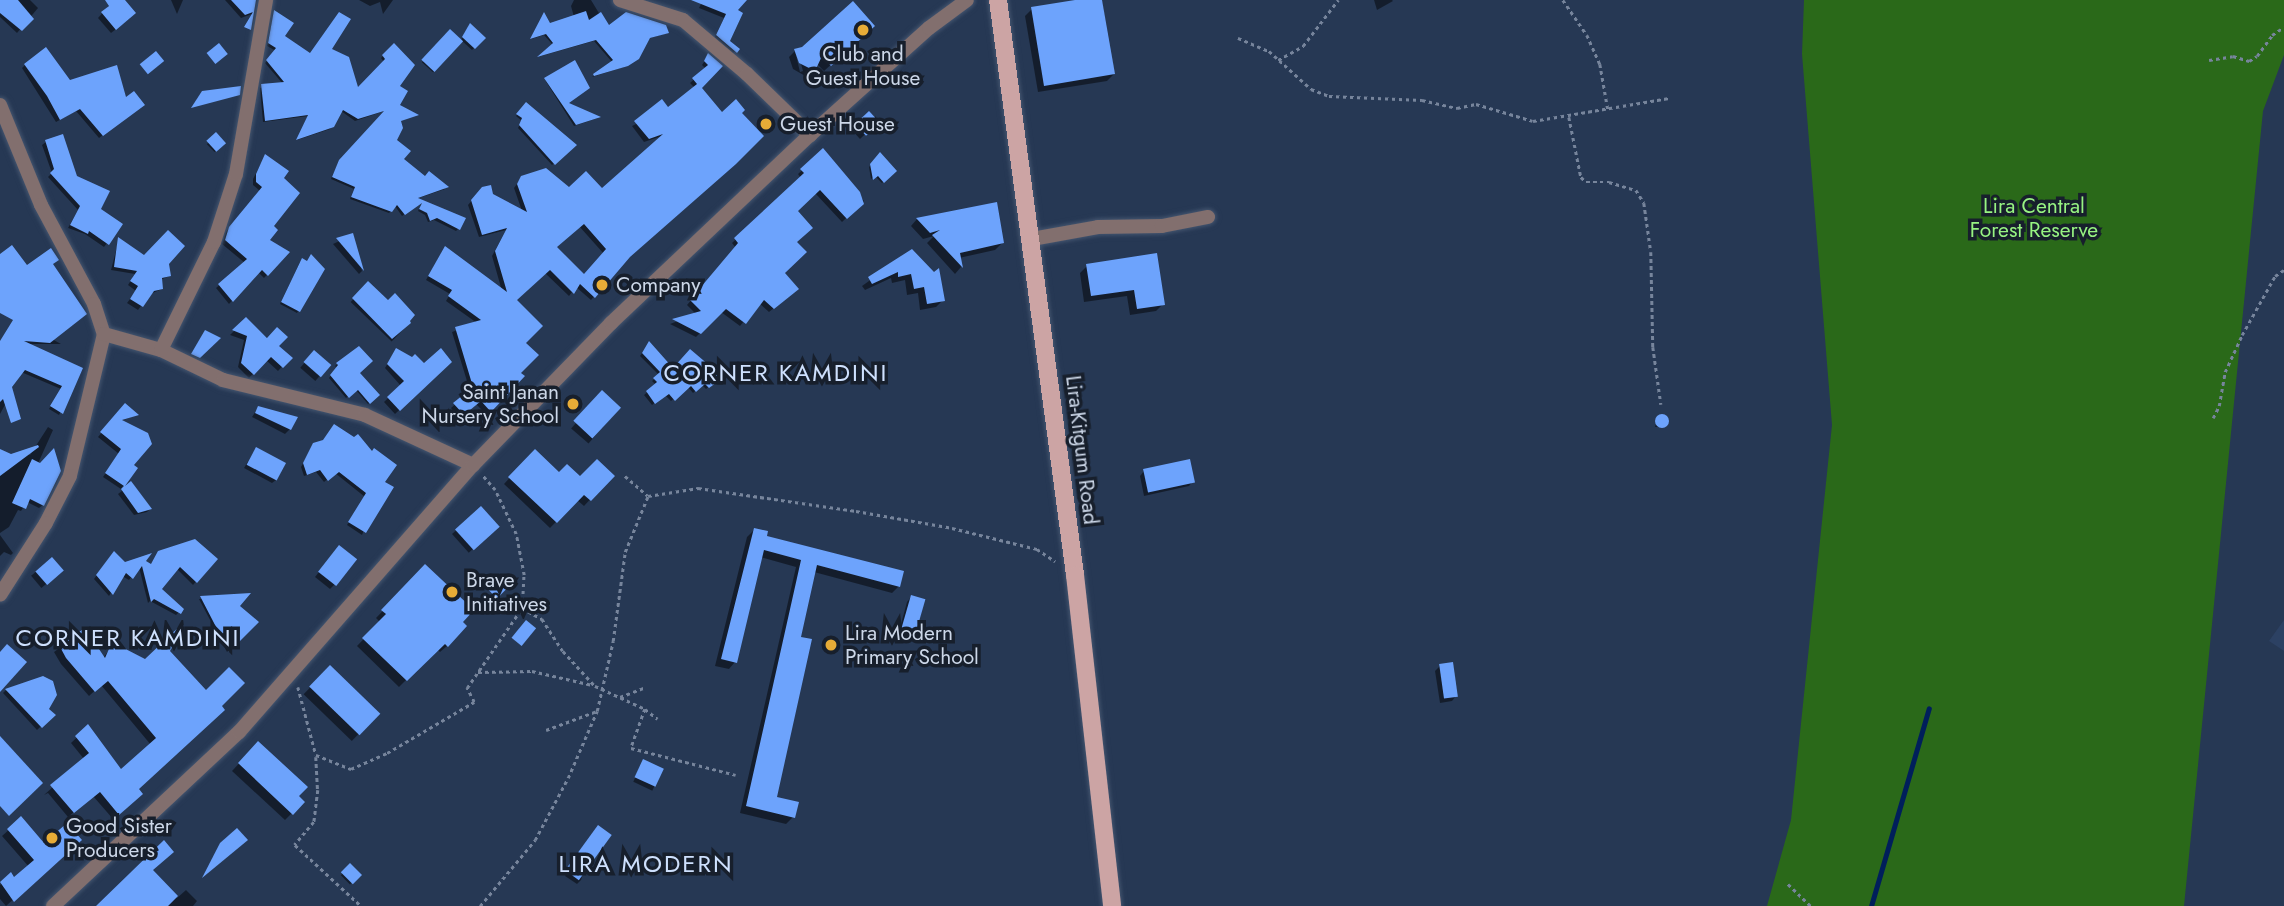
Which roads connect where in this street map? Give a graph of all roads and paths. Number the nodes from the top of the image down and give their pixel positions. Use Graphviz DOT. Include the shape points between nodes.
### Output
graph roads {
  1 [pos="267,0"];
  2 [pos="620,0"];
  3 [pos="967,0"];
  4 [pos="998,0"];
  5 [pos="1338,0"];
  6 [pos="1563,0"];
  7 [pos="2284,27"];
  8 [pos="1238,38"];
  9 [pos="1278,60"];
  10 [pos="2209,60"];
  11 [pos="1669,98"];
  12 [pos="0,105"];
  13 [pos="1608,110"];
  14 [pos="1569,117"];
  15 [pos="810,135"];
  16 [pos="1208,217"];
  17 [pos="1032,239"];
  18 [pos="2284,270"];
  19 [pos="104,334"];
  20 [pos="161,350"];
  21 [pos="1661,404"];
  22 [pos="2213,418"];
  23 [pos="473,465"];
  24 [pos="625,476"];
  25 [pos="648,496"];
  26 [pos="1075,575"];
  27 [pos="0,595"];
  28 [pos="522,608"];
  29 [pos="294,670"];
  30 [pos="478,672"];
  31 [pos="595,686"];
  32 [pos="603,688"];
  33 [pos="644,688"];
  34 [pos="620,697"];
  35 [pos="645,709"];
  36 [pos="597,711"];
  37 [pos="658,719"];
  38 [pos="546,730"];
  39 [pos="316,755"];
  40 [pos="736,775"];
  41 [pos="1788,884"];
  42 [pos="53,906"];
  43 [pos="361,906"];
  44 [pos="480,906"];
  45 [pos="1112,906"];
  46 [pos="1811,906"];
  1 -- 20 [label="street" via="236,174 214,242"];
  2 -- 15 [label="street" via="683,20"];
  3 -- 15 [label="street" via="929,28"];
  4 -- 17 [label="main road, Lira-Kitgum Road"];
  5 -- 9 [label="path" via="1303,46"];
  6 -- 13 [label="path" via="1600,64"];
  7 -- 10 [label="path" via="2249,61 2233,56"];
  8 -- 9 [label="path" via="1269,51"];
  9 -- 14 [label="path" via="1311,89 1329,96 1422,100 1457,108 1476,104 1533,121"];
  11 -- 13 [label="path"];
  12 -- 19 [label="street" via="41,205 94,304"];
  13 -- 14 [label="path"];
  14 -- 21 [label="path" via="1581,177 1586,182 1609,182 1636,190 1644,203"];
  15 -- 23 [label="street" via="611,323"];
  16 -- 17 [label="street" via="1162,226 1098,227"];
  17 -- 26 [label="main road, Lira-Kitgum Road"];
  18 -- 22 [label="path" via="2275,276 2242,335 2225,372"];
  19 -- 20 [label="street"];
  19 -- 27 [label="street" via="70,475"];
  20 -- 23 [label="street" via="223,380 365,415"];
  23 -- 28 [label="path" via="495,491 516,534 524,575"];
  23 -- 29 [label="street"];
  24 -- 25 [label="path"];
  25 -- 26 [label="path" via="698,488 952,528 1037,549"];
  25 -- 32 [label="path" via="625,552"];
  26 -- 45 [label="main road, Lira-Kitgum Road"];
  28 -- 30 [label="path"];
  28 -- 31 [label="path" via="542,619"];
  29 -- 39 [label="path"];
  29 -- 42 [label="street" via="239,732"];
  30 -- 31 [label="path" via="532,671"];
  30 -- 39 [label="path" via="467,688 474,702 387,753 351,769"];
  31 -- 32 [label="path"];
  32 -- 34 [label="path"];
  32 -- 36 [label="path"];
  33 -- 34 [label="path"];
  34 -- 35 [label="path"];
  35 -- 37 [label="path"];
  35 -- 40 [label="path" via="631,748"];
  36 -- 38 [label="path"];
  36 -- 44 [label="path" via="535,840"];
  39 -- 43 [label="path" via="314,822 295,845"];
  41 -- 46 [label="path"];
}
